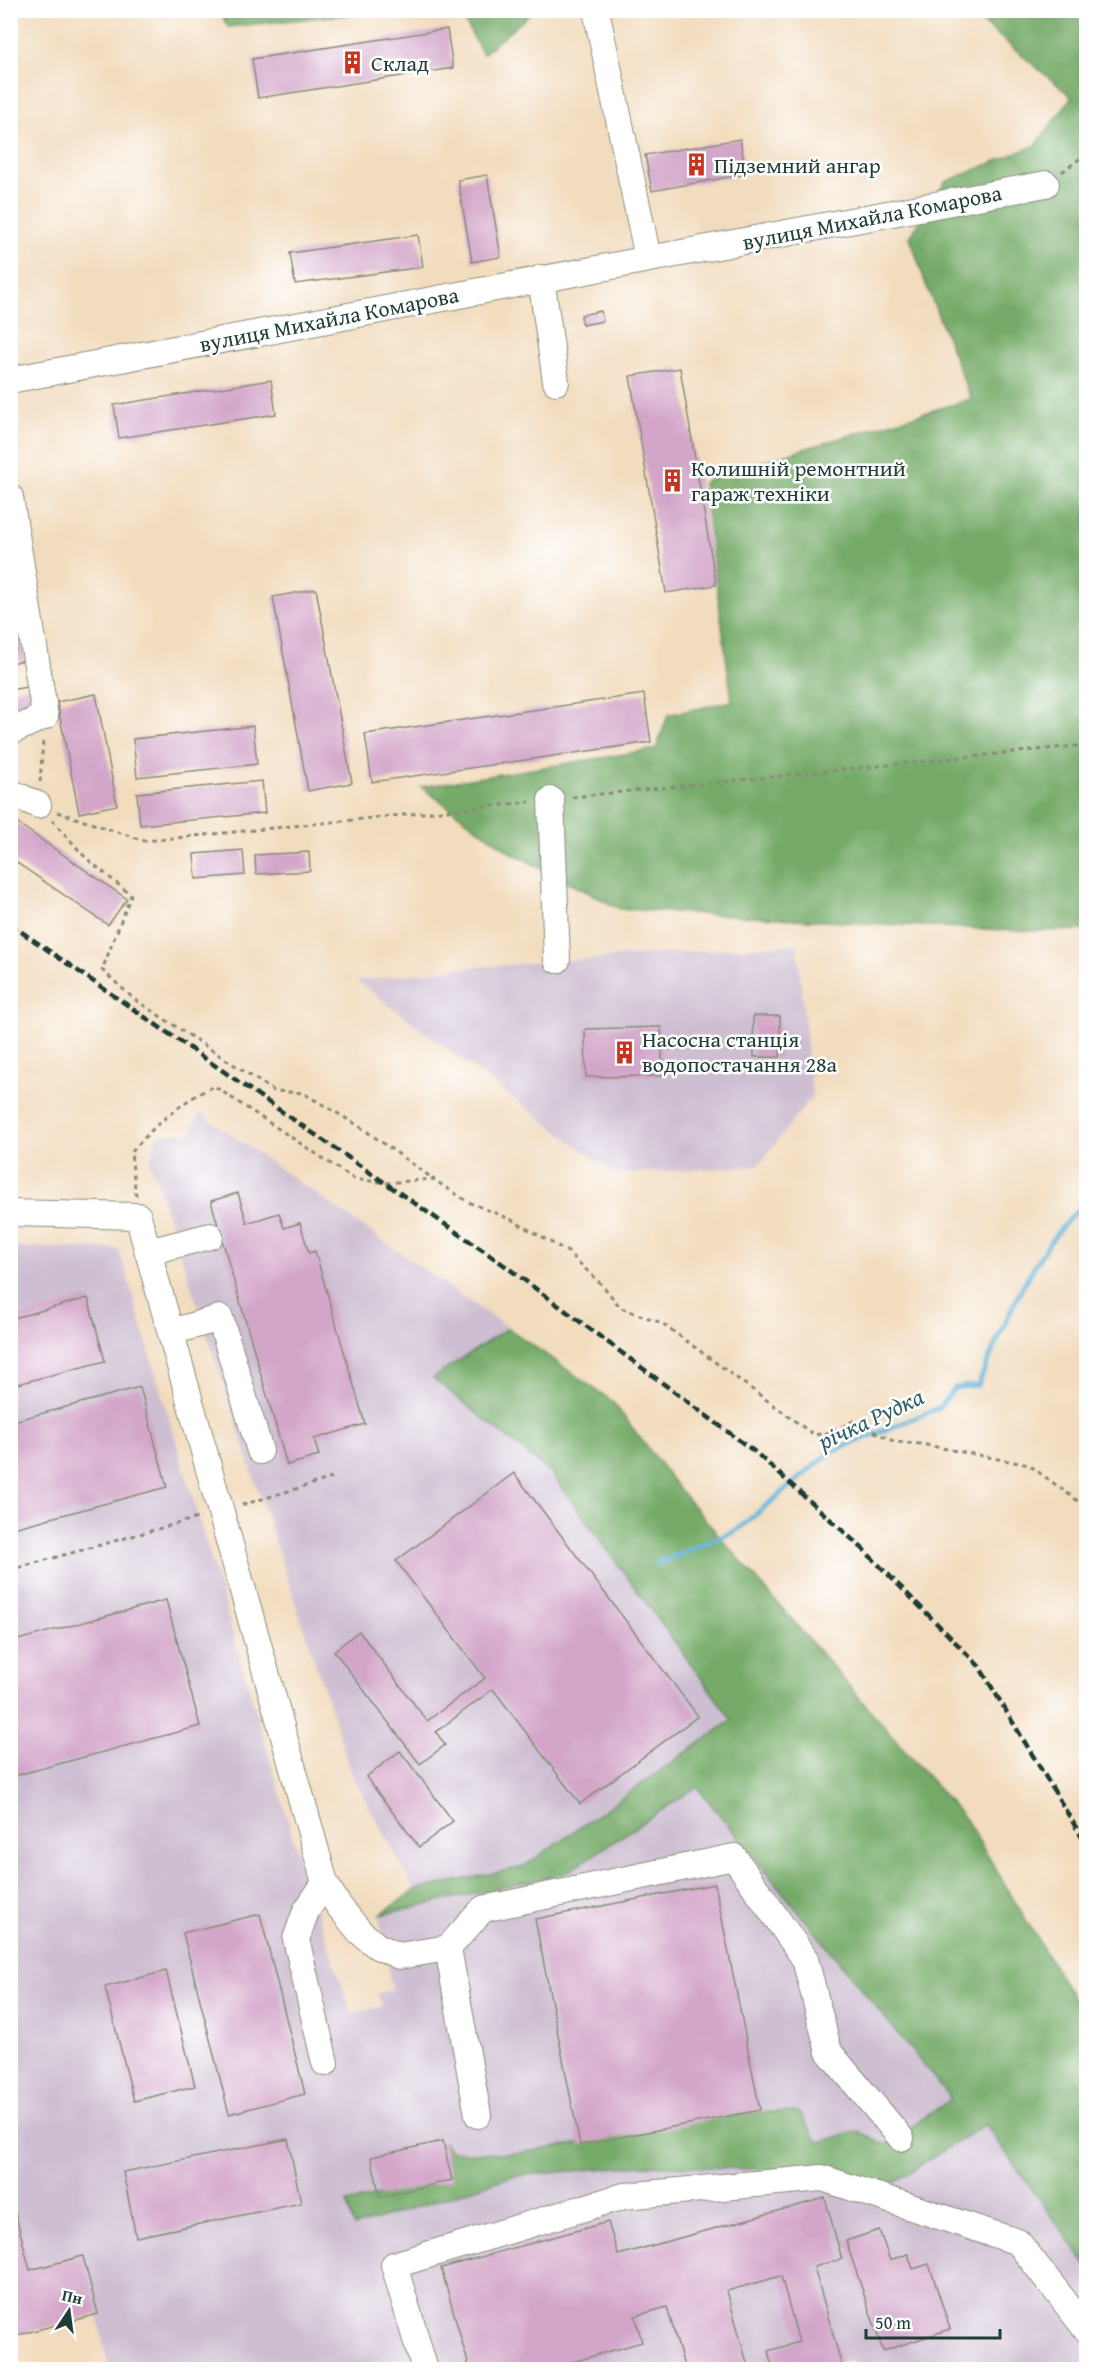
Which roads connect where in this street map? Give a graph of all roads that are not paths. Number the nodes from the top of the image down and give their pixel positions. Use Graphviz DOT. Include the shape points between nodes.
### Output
graph roads {
  1 [pos="596,10"];
  2 [pos="1046,184"];
  3 [pos="648,258"];
  4 [pos="541,278"];
  5 [pos="10,380"];
  6 [pos="556,382"];
  7 [pos="10,497"];
  8 [pos="10,732"];
  9 [pos="10,792"];
  10 [pos="551,800"];
  11 [pos="38,805"];
  12 [pos="556,960"];
  13 [pos="10,1213"];
  14 [pos="210,1236"];
  15 [pos="148,1252"];
  16 [pos="171,1332"];
  17 [pos="260,1451"];
  18 [pos="326,1883"];
  19 [pos="448,1948"];
  20 [pos="325,2063"];
  21 [pos="478,2115"];
  22 [pos="901,2138"];
  23 [pos="1086,2329"];
  24 [pos="425,2370"];
  1 -- 3 [label="street"];
  2 -- 3 [label="street, вулиця Михайла Комарова"];
  3 -- 4 [label="street, вулиця Михайла Комарова"];
  4 -- 5 [label="street, вулиця Михайла Комарова"];
  4 -- 6 [label="street"];
  7 -- 8 [label="street" via="45,716"];
  9 -- 11 [label="street"];
  10 -- 12 [label="street"];
  13 -- 15 [label="street" via="138,1216"];
  14 -- 15 [label="street"];
  15 -- 16 [label="street"];
  16 -- 17 [label="street" via="220,1318"];
  16 -- 18 [label="street"];
  18 -- 19 [label="street" via="338,1905 377,1946 399,1956"];
  18 -- 20 [label="street" via="306,1911 296,1939"];
  19 -- 21 [label="street"];
  19 -- 22 [label="street" via="483,1909 734,1857 805,1959 829,2052"];
  23 -- 24 [label="street" via="1018,2242 822,2178 624,2196 394,2265"];
}
